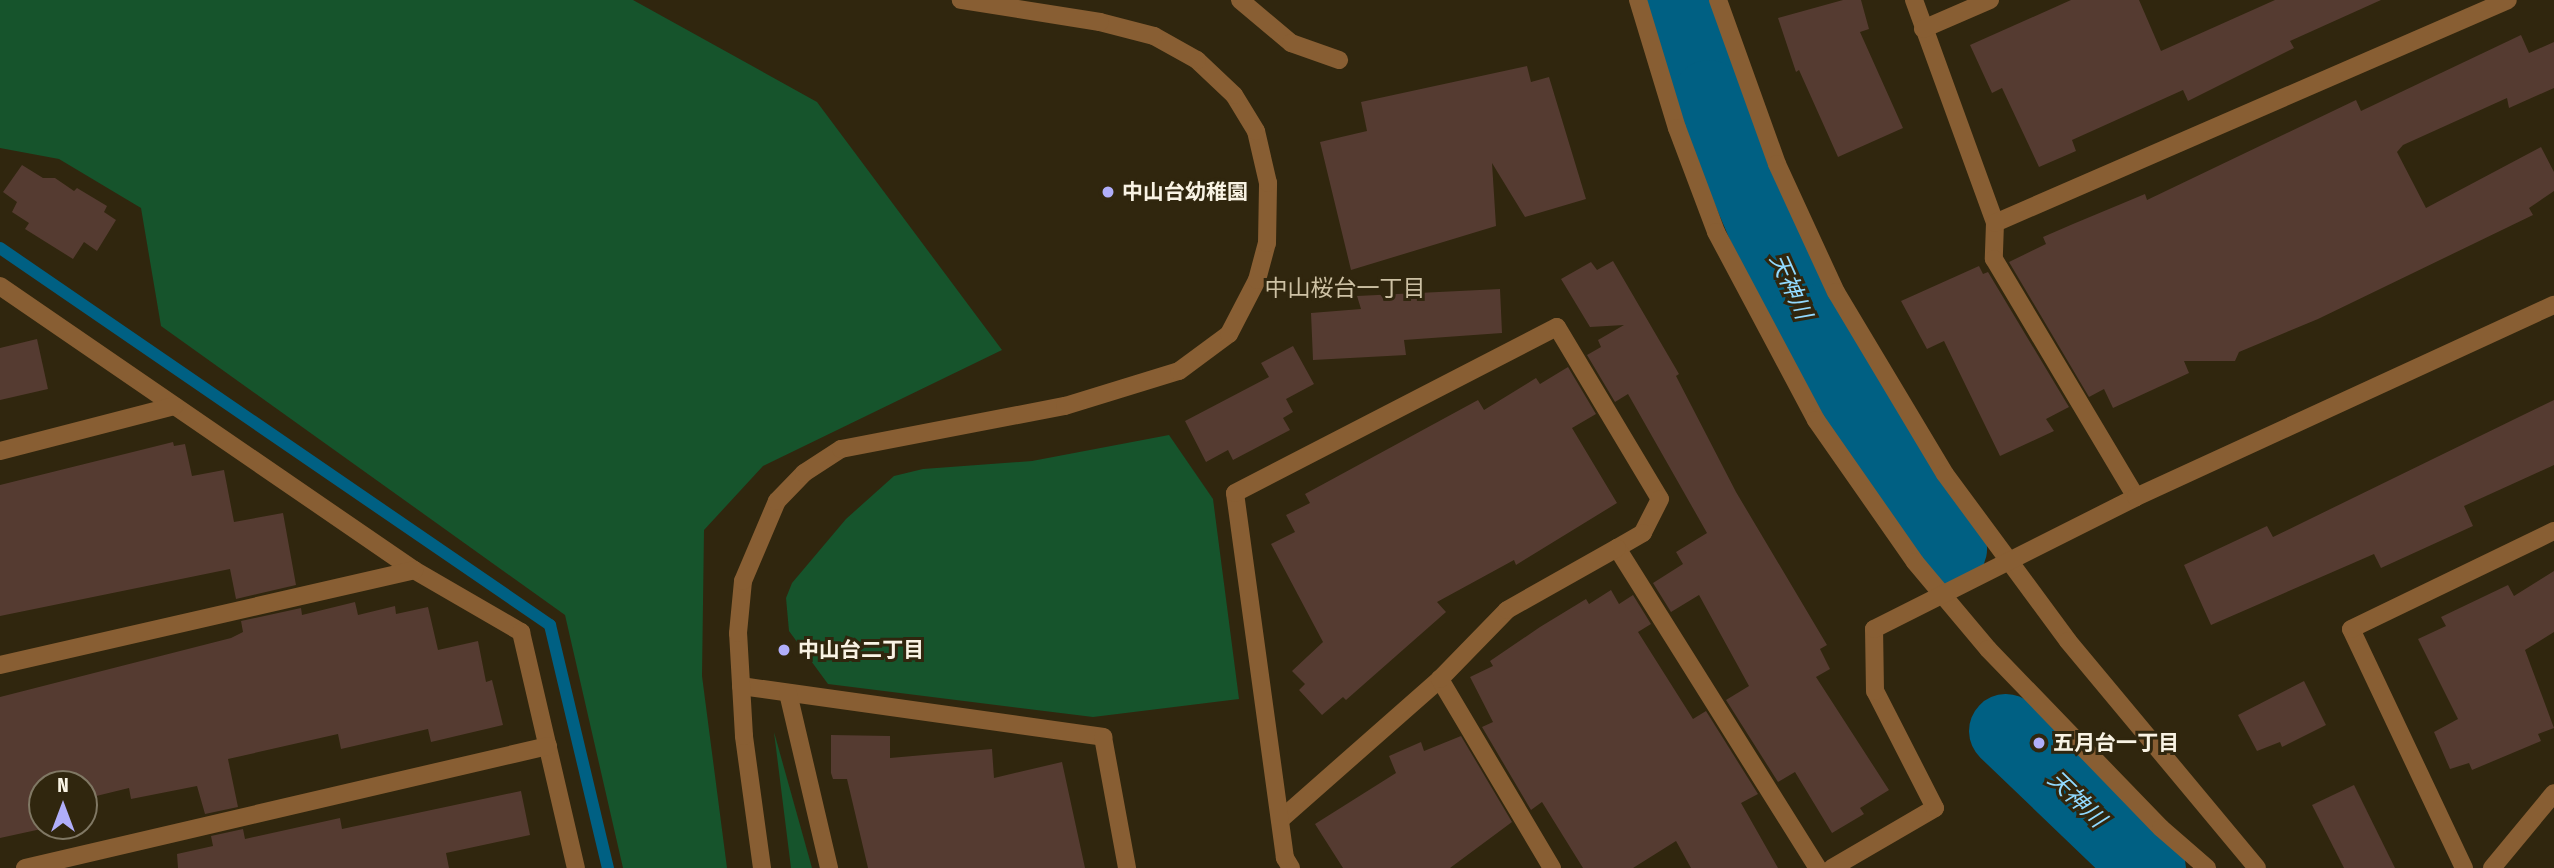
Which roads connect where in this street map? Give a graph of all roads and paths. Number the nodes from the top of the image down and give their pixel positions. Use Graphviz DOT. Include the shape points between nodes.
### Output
graph roads {
  1 [pos="961,0"];
  2 [pos="1240,0"];
  3 [pos="1638,0"];
  4 [pos="1718,0"];
  5 [pos="1914,0"];
  6 [pos="1990,0"];
  7 [pos="2508,0"];
  8 [pos="1923,29"];
  9 [pos="1339,60"];
  10 [pos="1995,223"];
  11 [pos="0,286"];
  12 [pos="2554,304"];
  13 [pos="174,406"];
  14 [pos="0,451"];
  15 [pos="2136,497"];
  16 [pos="2554,531"];
  17 [pos="1617,548"];
  18 [pos="2010,559"];
  19 [pos="414,570"];
  20 [pos="1942,594"];
  21 [pos="0,665"];
  22 [pos="1440,679"];
  23 [pos="741,686"];
  24 [pos="788,692"];
  25 [pos="548,746"];
  26 [pos="2554,793"];
  27 [pos="1280,820"];
  28 [pos="25,868"];
  29 [pos="576,868"];
  30 [pos="762,868"];
  31 [pos="828,868"];
  32 [pos="1127,868"];
  33 [pos="1291,868"];
  34 [pos="1552,868"];
  35 [pos="1818,868"];
  36 [pos="1832,868"];
  37 [pos="2207,868"];
  38 [pos="2257,868"];
  39 [pos="2464,868"];
  40 [pos="2492,868"];
  1 -- 23 [label="street" via="1100,22 1154,36 1197,60 1234,95 1256,131 1269,209 1258,280 1229,334 1179,371 1065,406 841,449 804,473 777,501 743,581 738,633"];
  2 -- 9 [label="street" via="1291,43"];
  3 -- 20 [label="street" via="1677,128 1716,232 1815,420"];
  4 -- 18 [label="street" via="1777,164 1836,292 1945,474"];
  5 -- 8 [label="street"];
  6 -- 8 [label="street"];
  7 -- 10 [label="street"];
  8 -- 10 [label="street"];
  10 -- 15 [label="street" via="1994,259"];
  11 -- 13 [label="street"];
  12 -- 15 [label="street"];
  13 -- 14 [label="street"];
  13 -- 19 [label="street"];
  15 -- 18 [label="street"];
  16 -- 39 [label="street" via="2351,629"];
  17 -- 22 [label="street" via="1507,610"];
  17 -- 27 [label="street" via="1643,533 1660,499 1557,327 1235,493"];
  17 -- 35 [label="street"];
  18 -- 20 [label="street"];
  18 -- 38 [label="street" via="2068,641"];
  19 -- 21 [label="street"];
  19 -- 25 [label="street" via="521,632"];
  20 -- 36 [label="street" via="1874,629 1875,691 1935,808"];
  20 -- 37 [label="street" via="1988,649 2132,798"];
  22 -- 27 [label="street"];
  22 -- 34 [label="street"];
  23 -- 24 [label="street"];
  23 -- 30 [label="street"];
  24 -- 31 [label="street"];
  24 -- 32 [label="street" via="1103,737"];
  25 -- 28 [label="street"];
  25 -- 29 [label="street"];
  26 -- 40 [label="street"];
  27 -- 33 [label="street" via="1285,858"];
}
